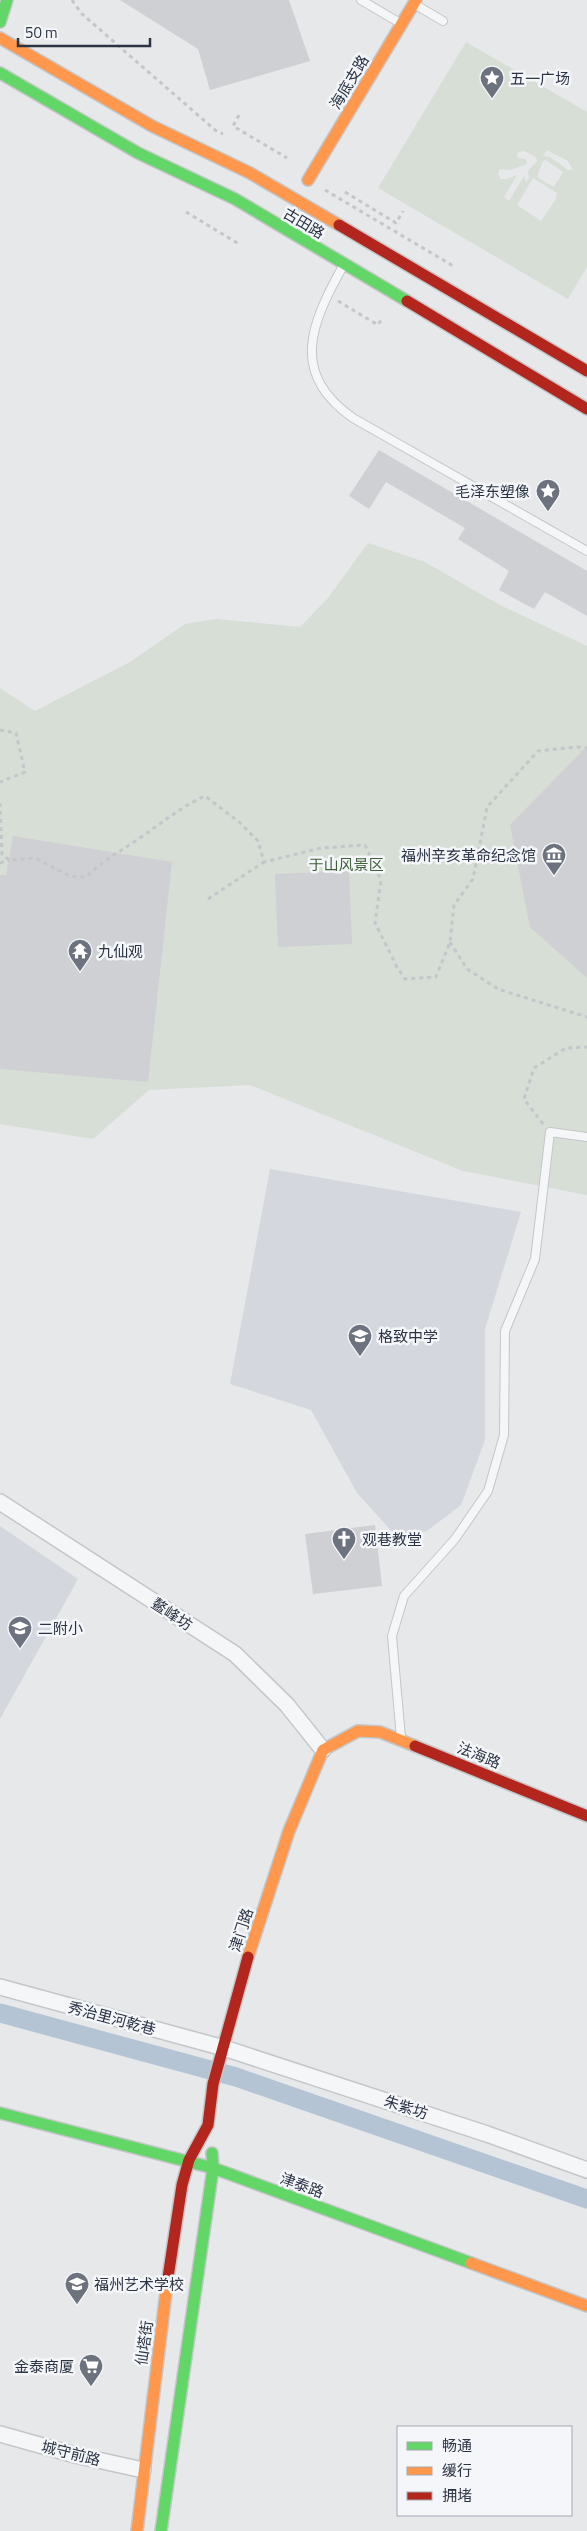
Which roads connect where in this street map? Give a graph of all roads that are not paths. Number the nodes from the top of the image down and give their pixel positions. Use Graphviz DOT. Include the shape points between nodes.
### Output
graph roads {
  1 [pos="7,0"];
  2 [pos="361,0"];
  3 [pos="415,2"];
  4 [pos="443,21"];
  5 [pos="0,22"];
  6 [pos="402,24"];
  7 [pos="0,38"];
  8 [pos="0,73"];
  9 [pos="308,180"];
  10 [pos="344,264"];
  11 [pos="587,371"];
  12 [pos="587,409"];
  13 [pos="587,551"];
  14 [pos="587,1137"];
  15 [pos="0,1502"];
  16 [pos="401,1740"];
  17 [pos="323,1750"];
  18 [pos="587,1816"];
  19 [pos="0,1987"];
  20 [pos="224,2048"];
  21 [pos="0,2113"];
  22 [pos="208,2125"];
  23 [pos="189,2160"];
  24 [pos="213,2168"];
  25 [pos="587,2170"];
  26 [pos="587,2306"];
  27 [pos="0,2434"];
  28 [pos="143,2470"];
  29 [pos="136,2531"];
  30 [pos="161,2531"];
  1 -- 5 [label="street"];
  2 -- 6 [label="lane"];
  3 -- 4 [label="lane"];
  3 -- 6 [label="street, 海底支路"];
  6 -- 9 [label="street, 海底支路"];
  7 -- 11 [label="street, 古田路" via="152,126 250,173"];
  8 -- 10 [label="street, 古田路" via="138,152 235,199"];
  10 -- 12 [label="street, 古田路"];
  10 -- 13 [label="lane" via="316,328 310,359 325,393 336,406"];
  14 -- 16 [label="lane" via="550,1132 535,1259 505,1331 504,1435 488,1491 455,1539 404,1596 392,1636"];
  15 -- 17 [label="street, 鳌峰坊" via="235,1654 287,1705"];
  16 -- 17 [label="street, 法海路" via="380,1732 358,1731"];
  16 -- 18 [label="street, 法海路"];
  17 -- 20 [label="street, 津门路" via="289,1831 250,1948"];
  19 -- 20 [label="street, 秀治里河乾巷"];
  20 -- 22 [label="street, 津门路" via="213,2084"];
  20 -- 25 [label="street, 朱紫坊"];
  21 -- 23 [label="street, 津泰路"];
  22 -- 23 [label="street, 津门路"];
  22 -- 24 [label="street"];
  23 -- 24 [label="street, 津泰路"];
  23 -- 28 [label="street, 仙塔街" via="182,2185"];
  24 -- 26 [label="street, 津泰路"];
  24 -- 30 [label="street"];
  27 -- 28 [label="street, 城守前路"];
  28 -- 29 [label="street, 仙塔街"];
}
